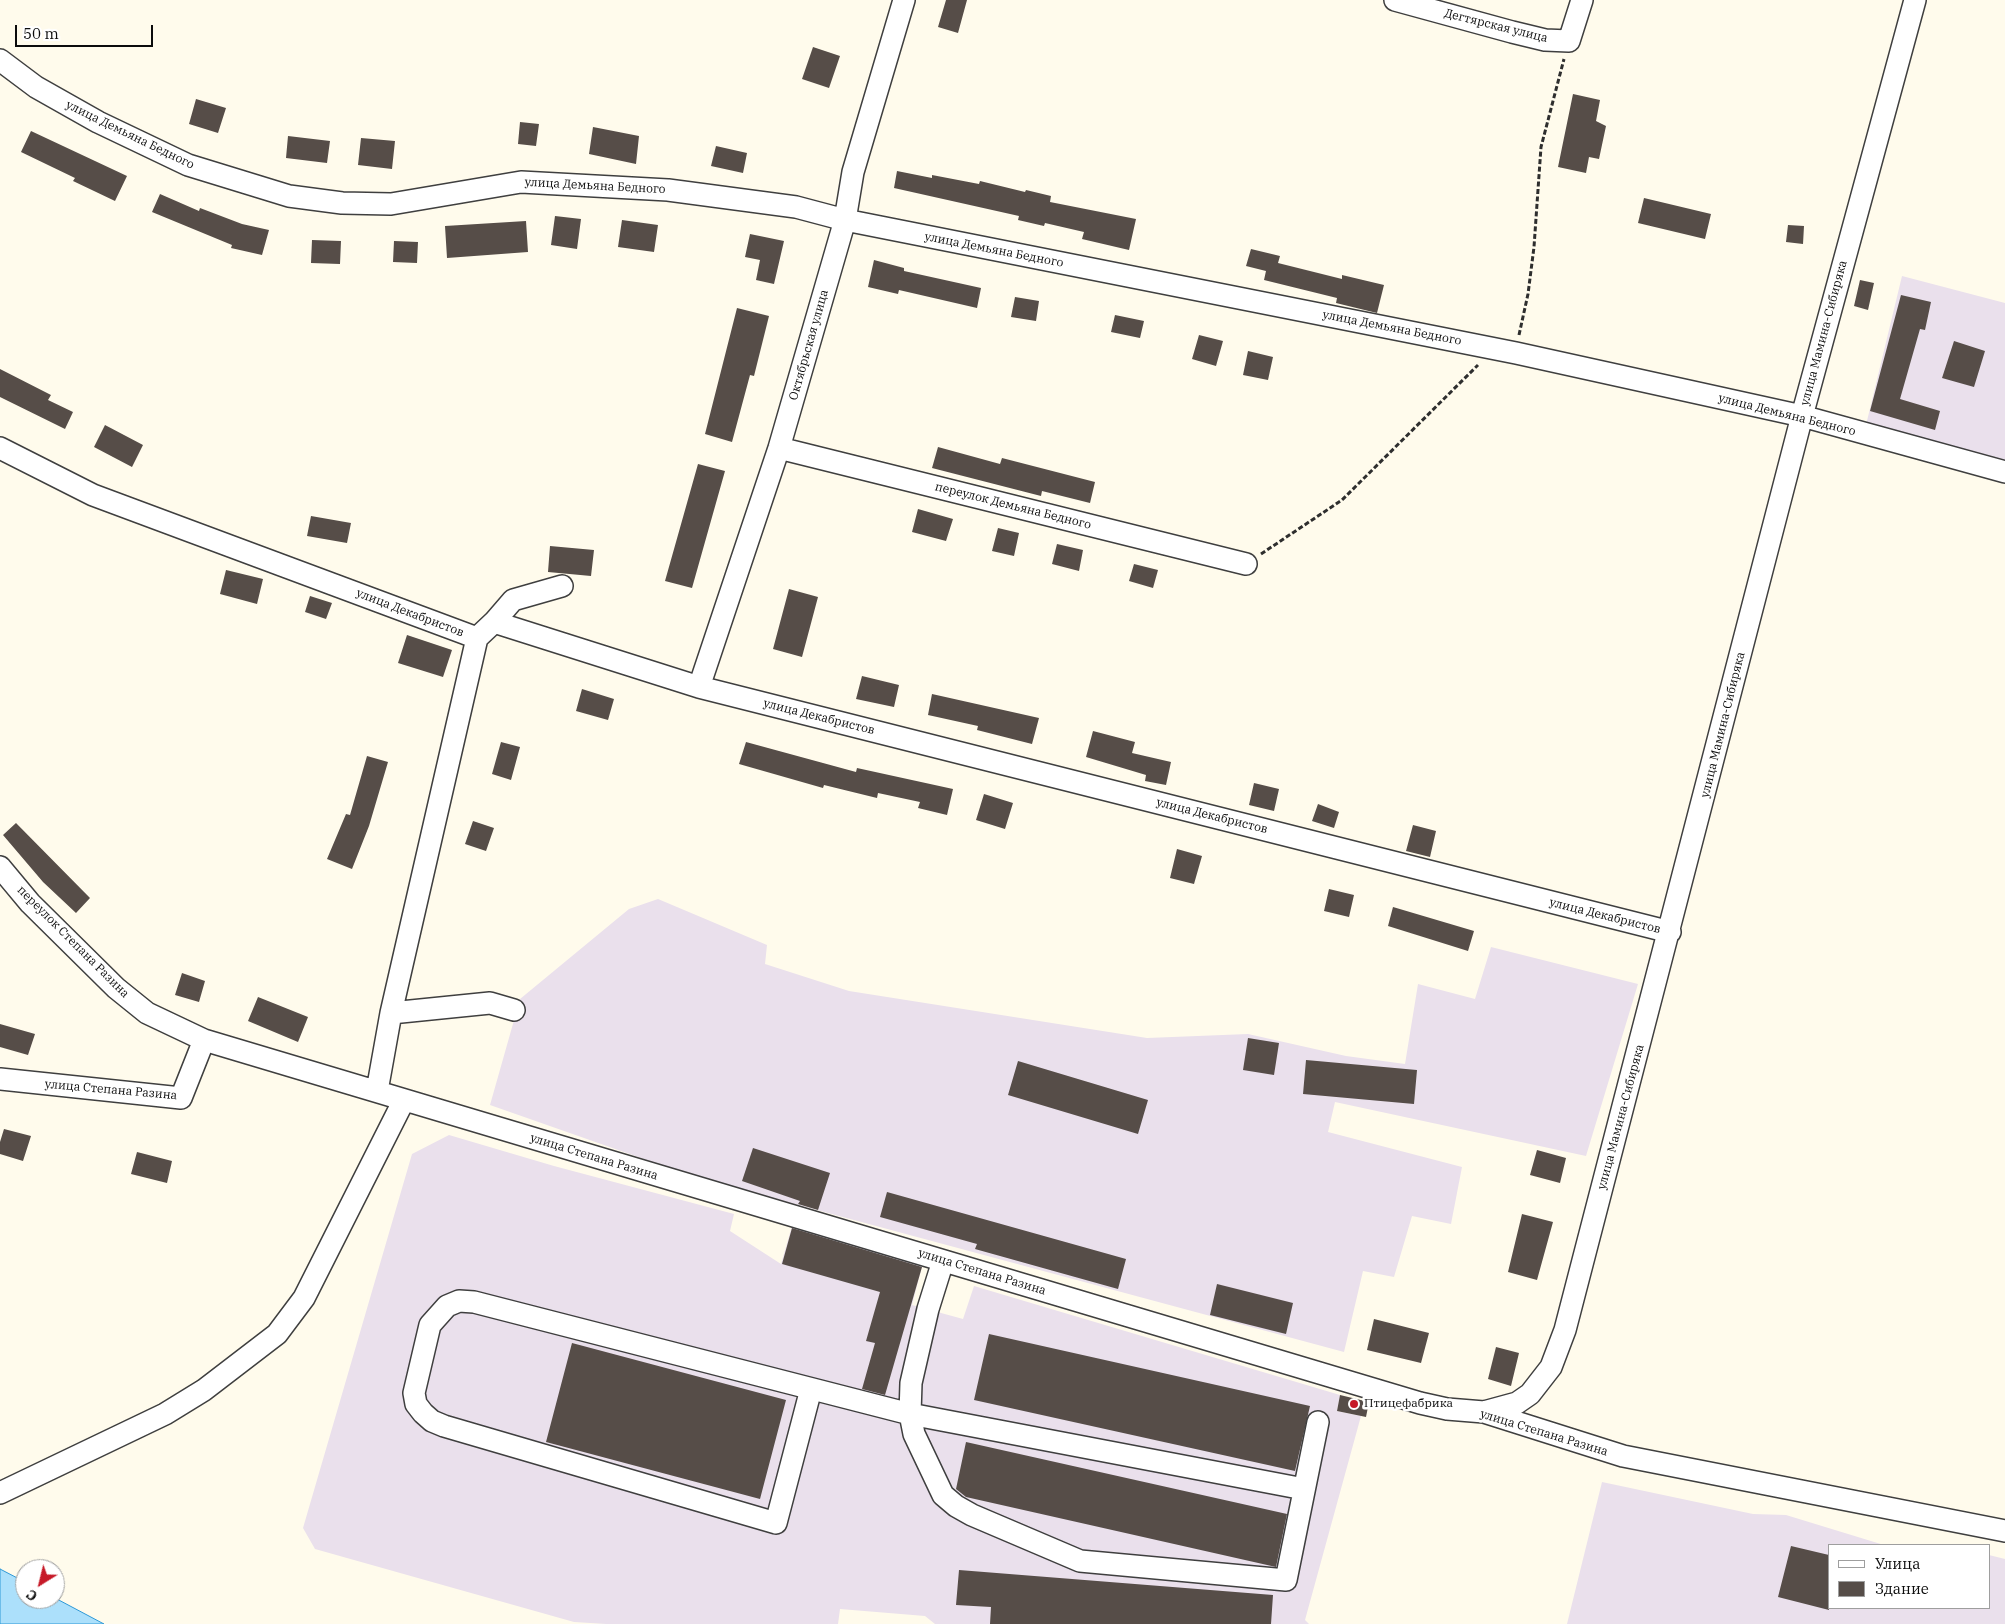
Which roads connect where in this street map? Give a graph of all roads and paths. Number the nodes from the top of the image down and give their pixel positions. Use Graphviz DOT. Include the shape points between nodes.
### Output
graph roads {
  1 [pos="904,0"];
  2 [pos="1395,0"];
  3 [pos="1582,0"];
  4 [pos="1915,0"];
  5 [pos="1569,41"];
  6 [pos="0,60"];
  7 [pos="845,220"];
  8 [pos="1494,349"];
  9 [pos="1516,353"];
  10 [pos="1802,416"];
  11 [pos="0,448"];
  12 [pos="779,448"];
  13 [pos="2005,472"];
  14 [pos="1246,564"];
  15 [pos="562,586"];
  16 [pos="494,622"];
  17 [pos="477,638"];
  18 [pos="699,687"];
  19 [pos="0,867"];
  20 [pos="1670,932"];
  21 [pos="514,1010"];
  22 [pos="391,1013"];
  23 [pos="204,1040"];
  24 [pos="0,1079"];
  25 [pos="377,1092"];
  26 [pos="404,1100"];
  27 [pos="943,1260"];
  28 [pos="811,1389"];
  29 [pos="1484,1412"];
  30 [pos="910,1414"];
  31 [pos="1318,1422"];
  32 [pos="1304,1489"];
  33 [pos="0,1493"];
  34 [pos="2005,1531"];
  1 -- 7 [label="street, Октябрьская улица" via="853,172"];
  2 -- 5 [label="street, Дегтярская улица" via="1545,40"];
  3 -- 5 [label="street"];
  4 -- 10 [label="street, улица Мамина-Сибиряка"];
  5 -- 9 [label="path" via="1541,147 1528,294"];
  6 -- 7 [label="street, улица Демьяна Бедного" via="36,87 188,165 289,196 342,203 390,204 521,182 668,190 796,207"];
  7 -- 8 [label="street, улица Демьяна Бедного"];
  7 -- 12 [label="street, Октябрьская улица"];
  8 -- 9 [label="street, улица Демьяна Бедного"];
  8 -- 14 [label="path" via="1342,500"];
  9 -- 10 [label="street, улица Демьяна Бедного"];
  10 -- 13 [label="street, улица Демьяна Бедного"];
  10 -- 20 [label="street, улица Мамина-Сибиряка"];
  11 -- 17 [label="street, улица Декабристов" via="93,494"];
  12 -- 14 [label="street, переулок Демьяна Бедного"];
  12 -- 18 [label="street, Октябрьская улица"];
  15 -- 16 [label="street" via="513,600"];
  16 -- 17 [label="street, улица Декабристов"];
  16 -- 18 [label="street, улица Декабристов"];
  17 -- 22 [label="street"];
  18 -- 20 [label="street, улица Декабристов"];
  19 -- 23 [label="street, переулок Степана Разина" via="30,904 116,988 147,1012"];
  20 -- 29 [label="street, улица Мамина-Сибиряка" via="1565,1330 1551,1367 1530,1394 1517,1403"];
  21 -- 22 [label="street" via="490,1003"];
  22 -- 25 [label="street"];
  23 -- 24 [label="street, улица Степана Разина" via="181,1098"];
  23 -- 25 [label="street, улица Степана Разина"];
  25 -- 26 [label="street, улица Степана Разина"];
  26 -- 27 [label="street, улица Степана Разина"];
  26 -- 33 [label="street" via="304,1298 278,1334 204,1390 165,1414"];
  27 -- 29 [label="street, улица Степана Разина" via="1420,1403"];
  27 -- 30 [label="street" via="911,1383"];
  28 -- 28 [label="street" via="459,1301 447,1306 430,1325 414,1393 416,1404 423,1413 444,1426 776,1523"];
  28 -- 30 [label="street"];
  29 -- 34 [label="street, улица Степана Разина" via="1623,1456"];
  30 -- 32 [label="street"];
  30 -- 32 [label="street" via="914,1434 943,1495 956,1506 1080,1561 1286,1580"];
  31 -- 32 [label="street"];
}
